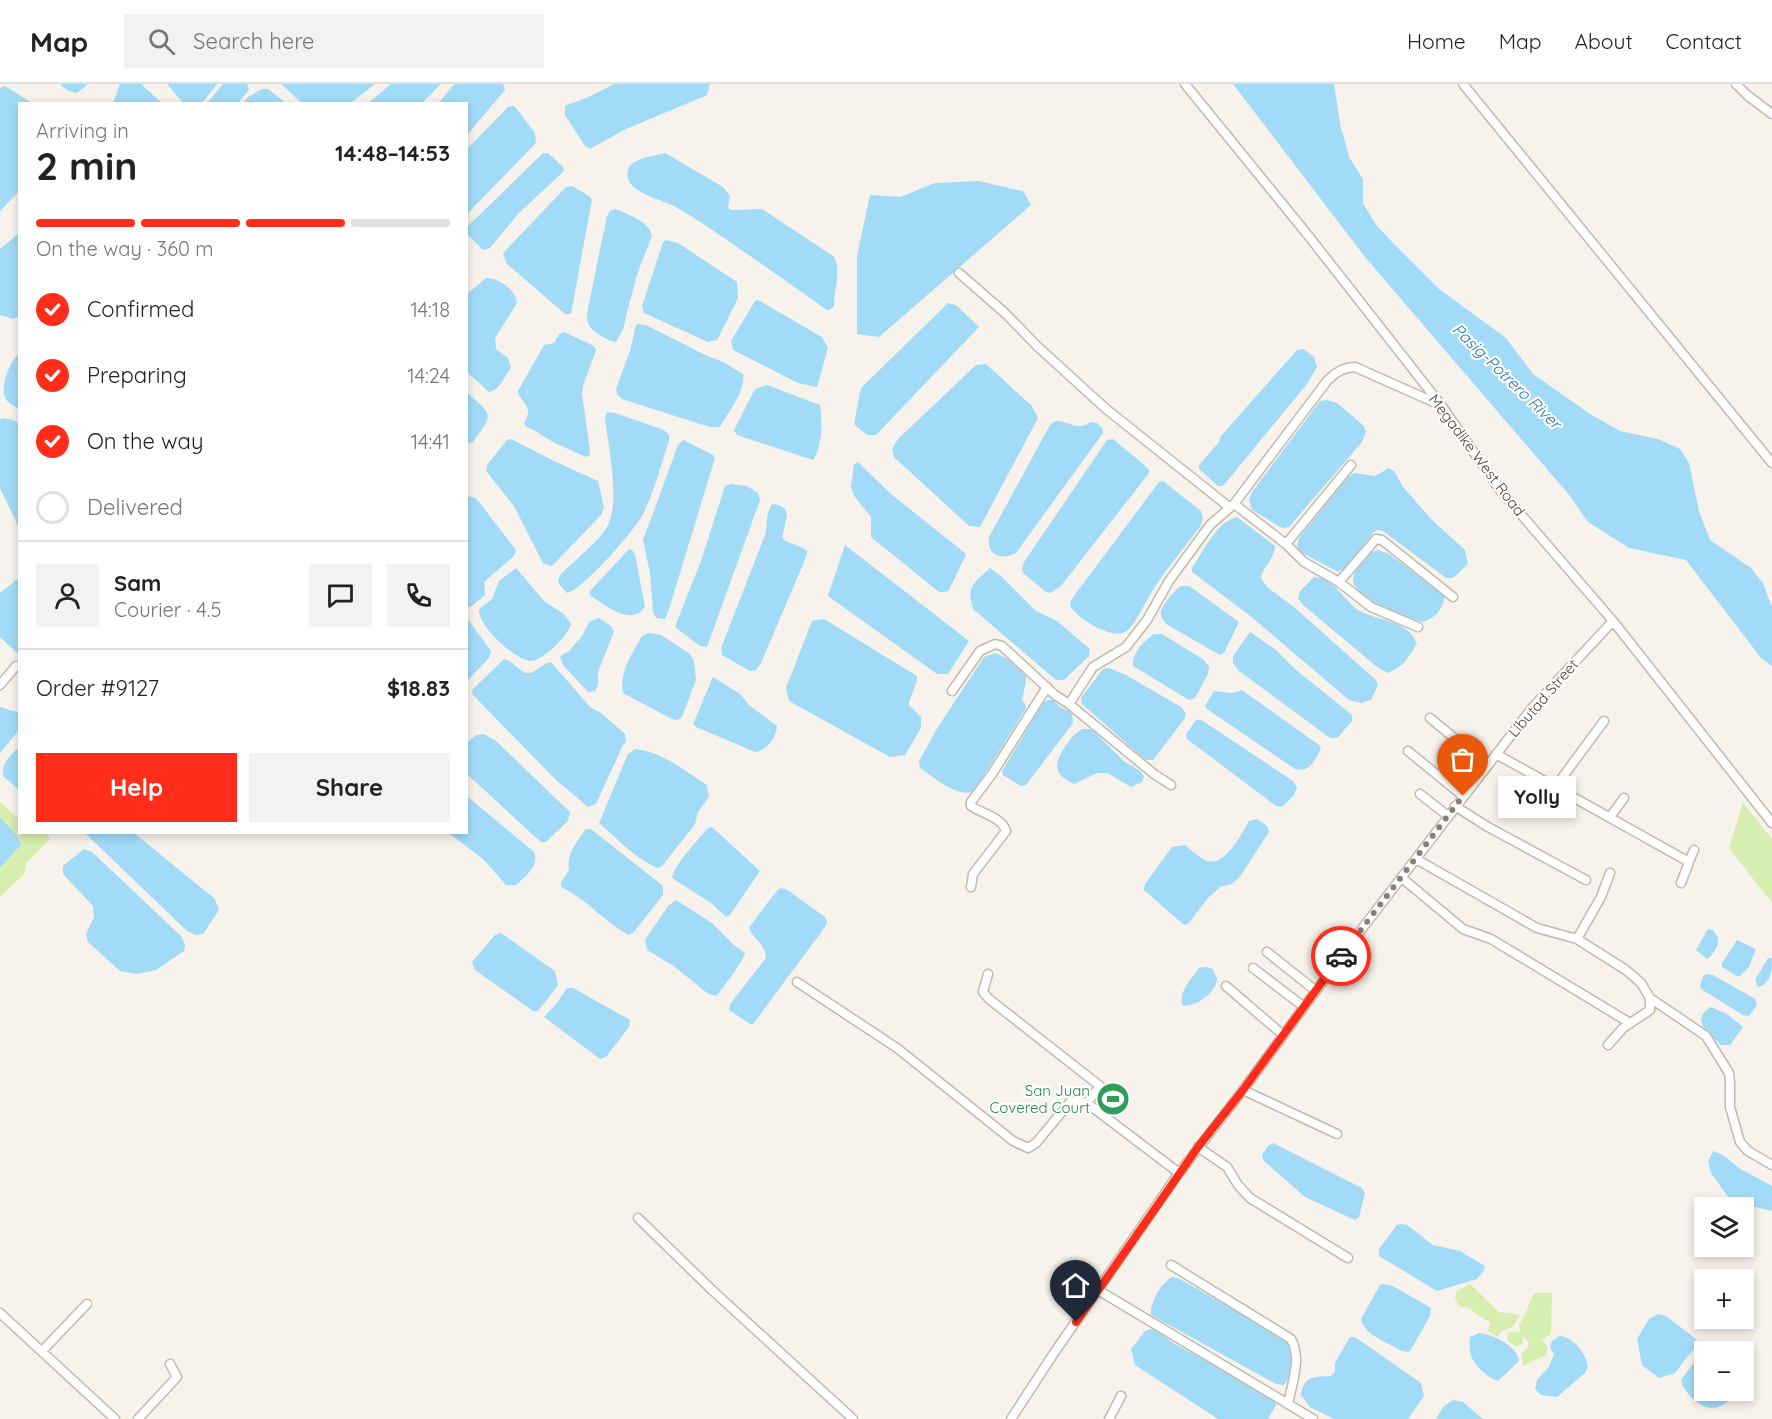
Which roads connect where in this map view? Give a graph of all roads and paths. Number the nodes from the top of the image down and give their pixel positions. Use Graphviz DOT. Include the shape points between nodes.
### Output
graph roads {
  1 [pos="1185,84"];
  2 [pos="1463,84"];
  3 [pos="1736,84"];
  4 [pos="1772,114"];
  5 [pos="959,273"];
  6 [pos="1441,405"];
  7 [pos="1772,463"];
  8 [pos="1351,465"];
  9 [pos="1231,505"];
  10 [pos="1286,544"];
  11 [pos="1340,582"];
  12 [pos="1453,597"];
  13 [pos="1613,621"];
  14 [pos="1418,627"];
  15 [pos="16,666"];
  16 [pos="0,684"];
  17 [pos="1047,687"];
  18 [pos="952,690"];
  19 [pos="1069,704"];
  20 [pos="1430,718"];
  21 [pos="1604,721"];
  22 [pos="1408,751"];
  23 [pos="1496,754"];
  24 [pos="1487,765"];
  25 [pos="1171,786"];
  26 [pos="1556,786"];
  27 [pos="1420,794"];
  28 [pos="1463,796"];
  29 [pos="1624,798"];
  30 [pos="1455,806"];
  31 [pos="1448,816"];
  32 [pos="1610,817"];
  33 [pos="1772,823"];
  34 [pos="1694,850"];
  35 [pos="1416,859"];
  36 [pos="1689,862"];
  37 [pos="1610,873"];
  38 [pos="1402,878"];
  39 [pos="1586,880"];
  40 [pos="1681,883"];
  41 [pos="971,887"];
  42 [pos="1577,939"];
  43 [pos="1267,952"];
  44 [pos="1253,968"];
  45 [pos="988,974"];
  46 [pos="797,982"];
  47 [pos="1226,986"];
  48 [pos="1316,991"];
  49 [pos="1650,998"];
  50 [pos="1304,1007"];
  51 [pos="1630,1023"];
  52 [pos="1283,1035"];
  53 [pos="1608,1046"];
  54 [pos="1243,1090"];
  55 [pos="1087,1102"];
  56 [pos="1337,1134"];
  57 [pos="1198,1147"];
  58 [pos="1772,1165"];
  59 [pos="1179,1173"];
  60 [pos="638,1218"];
  61 [pos="1348,1258"];
  62 [pos="1171,1265"];
  63 [pos="1098,1290"];
  64 [pos="87,1304"];
  65 [pos="0,1313"];
  66 [pos="42,1351"];
  67 [pos="170,1364"];
  68 [pos="1121,1395"];
  69 [pos="1288,1404"];
  70 [pos="115,1419"];
  71 [pos="138,1419"];
  72 [pos="853,1419"];
  73 [pos="1011,1419"];
  74 [pos="1109,1419"];
  75 [pos="1313,1419"];
  1 -- 6 [label="street, Megadike West Road"];
  2 -- 7 [label="street"];
  3 -- 4 [label="street"];
  5 -- 9 [label="street" via="1105,408"];
  6 -- 9 [label="street" via="1355,367 1336,372"];
  6 -- 13 [label="street, Megadike West Road" via="1500,490"];
  8 -- 10 [label="street"];
  9 -- 10 [label="street"];
  9 -- 19 [label="street" via="1210,525 1126,647 1093,667"];
  10 -- 11 [label="street" via="1304,562"];
  11 -- 12 [label="street" via="1376,539"];
  11 -- 14 [label="street" via="1371,607"];
  13 -- 23 [label="street, Libutad Street" via="1540,699"];
  13 -- 33 [label="street, Megadike West Road"];
  15 -- 16 [label="street"];
  17 -- 18 [label="street" via="1002,646 994,644 980,651"];
  17 -- 19 [label="street"];
  17 -- 41 [label="street" via="971,802 971,806 1002,823 1006,831 973,874"];
  19 -- 25 [label="street"];
  20 -- 24 [label="street"];
  21 -- 26 [label="street"];
  22 -- 28 [label="street"];
  23 -- 24 [label="street, Libutad Street"];
  23 -- 26 [label="street"];
  24 -- 28 [label="street, Libutad Street"];
  26 -- 32 [label="street"];
  27 -- 31 [label="street"];
  28 -- 30 [label="street, Libutad Street"];
  29 -- 32 [label="street"];
  30 -- 31 [label="street, Libutad Street"];
  30 -- 39 [label="street"];
  31 -- 35 [label="street, Libutad Street"];
  32 -- 36 [label="street"];
  34 -- 36 [label="street"];
  35 -- 38 [label="street, Libutad Street"];
  35 -- 42 [label="street" via="1537,927"];
  36 -- 40 [label="street"];
  37 -- 42 [label="street"];
  38 -- 48 [label="street, Libutad Street"];
  38 -- 51 [label="street" via="1463,929 1491,939"];
  42 -- 49 [label="street" via="1626,970"];
  43 -- 48 [label="street"];
  44 -- 50 [label="street"];
  45 -- 55 [label="street" via="983,992 989,999 1100,1086"];
  46 -- 55 [label="street" via="897,1048 1013,1141 1028,1148 1071,1101"];
  47 -- 52 [label="street"];
  48 -- 50 [label="street, Libutad Street"];
  49 -- 51 [label="street" via="1650,1010"];
  49 -- 58 [label="street" via="1706,1036 1729,1073 1730,1107 1740,1142"];
  50 -- 52 [label="street, Libutad Street"];
  51 -- 53 [label="street"];
  52 -- 54 [label="street, Libutad Street"];
  54 -- 56 [label="street"];
  54 -- 57 [label="street, Libutad Street"];
  55 -- 59 [label="street"];
  57 -- 59 [label="street, Libutad Street"];
  57 -- 61 [label="street" via="1227,1167 1250,1198"];
  59 -- 63 [label="street, Libutad Street"];
  60 -- 72 [label="street"];
  62 -- 69 [label="street" via="1291,1339 1297,1359"];
  63 -- 69 [label="street"];
  63 -- 73 [label="street, Libutad Street"];
  64 -- 66 [label="street"];
  65 -- 66 [label="street"];
  66 -- 70 [label="street"];
  67 -- 71 [label="street" via="177,1377"];
  68 -- 74 [label="street"];
  69 -- 75 [label="street"];
}
